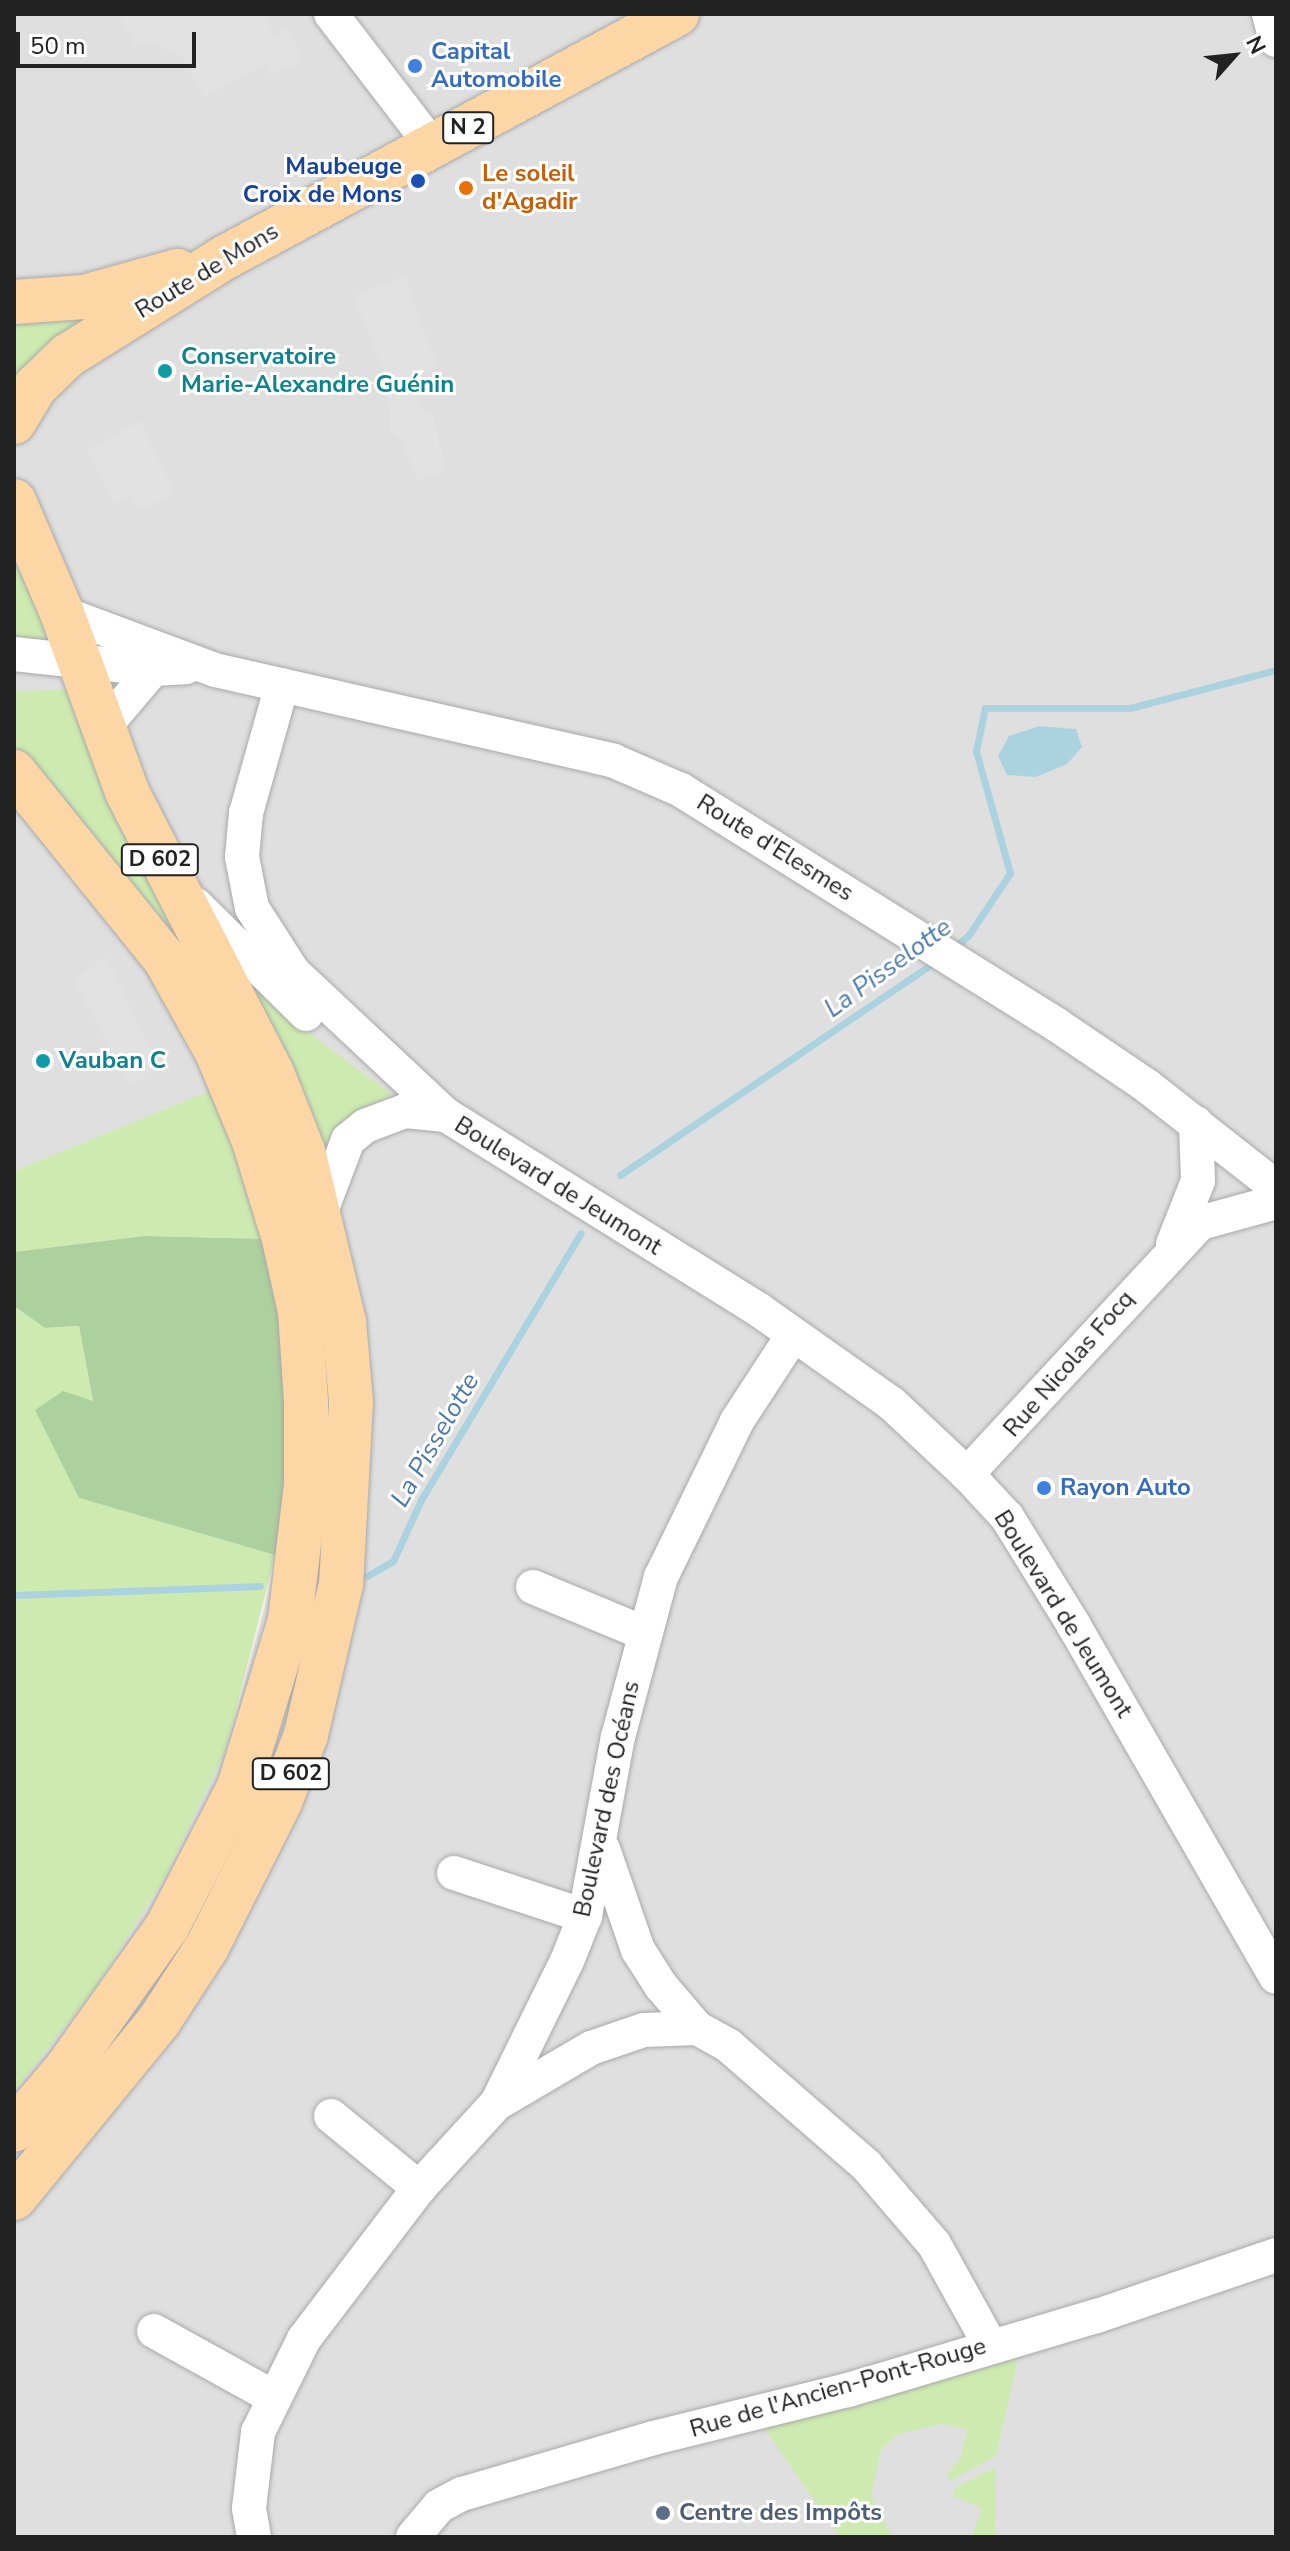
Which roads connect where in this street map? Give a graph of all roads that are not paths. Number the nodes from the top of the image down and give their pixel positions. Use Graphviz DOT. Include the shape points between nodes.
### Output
graph roads {
  1 [pos="331,14"];
  2 [pos="677,14"];
  3 [pos="1269,14"];
  4 [pos="1276,40"];
  5 [pos="433,147"];
  6 [pos="222,259"];
  7 [pos="14,302"];
  8 [pos="14,422"];
  9 [pos="14,501"];
  10 [pos="62,613"];
  11 [pos="14,654"];
  12 [pos="80,661"];
  13 [pos="203,666"];
  14 [pos="153,669"];
  15 [pos="282,685"];
  16 [pos="104,727"];
  17 [pos="14,772"];
  18 [pos="168,875"];
  19 [pos="446,1115"];
  20 [pos="1196,1123"];
  21 [pos="1276,1187"];
  22 [pos="1276,1202"];
  23 [pos="321,1211"];
  24 [pos="1169,1251"];
  25 [pos="793,1335"];
  26 [pos="967,1474"];
  27 [pos="533,1587"];
  28 [pos="644,1633"];
  29 [pos="602,1845"];
  30 [pos="454,1873"];
  31 [pos="585,1916"];
  32 [pos="1276,1977"];
  33 [pos="697,2028"];
  34 [pos="497,2103"];
  35 [pos="331,2116"];
  36 [pos="14,2130"];
  37 [pos="419,2188"];
  38 [pos="14,2198"];
  39 [pos="1276,2255"];
  40 [pos="154,2331"];
  41 [pos="990,2345"];
  42 [pos="273,2397"];
  43 [pos="416,2530"];
  44 [pos="254,2537"];
  1 -- 5 [label="street"];
  2 -- 5 [label="main road, Route de Mons / N 2"];
  3 -- 4 [label="street"];
  5 -- 6 [label="main road, Route de Mons / N 2"];
  6 -- 7 [label="main road, N 2" via="84,297"];
  6 -- 8 [label="main road, Route de Mons / N 2" via="67,356 35,387"];
  9 -- 10 [label="main road, D 602"];
  10 -- 12 [label="main road, D 602"];
  10 -- 13 [label="street"];
  11 -- 12 [label="street"];
  12 -- 14 [label="street"];
  12 -- 16 [label="main road, D 602"];
  13 -- 14 [label="street"];
  13 -- 15 [label="street, Route d'Elesmes"];
  14 -- 16 [label="street"];
  15 -- 19 [label="street, Boulevard de Jeumont" via="246,813 242,857 252,908 293,972"];
  15 -- 20 [label="street, Route d'Elesmes" via="614,761 681,790 946,955"];
  16 -- 18 [label="main road, D 602" via="127,792"];
  17 -- 36 [label="main road, D 602" via="165,959 217,1052 254,1141 283,1235 300,1311 306,1401 306,1484 290,1620 239,1787 167,1927 66,2069"];
  18 -- 19 [label="street" via="270,982 323,1029"];
  18 -- 23 [label="main road, D 602" via="272,1073"];
  19 -- 23 [label="street, Boulevard de Jeumont" via="405,1111 365,1126 348,1140"];
  19 -- 25 [label="street, Boulevard de Jeumont"];
  20 -- 21 [label="street, Route d'Elesmes"];
  20 -- 24 [label="street, Rue Nicolas Focq" via="1198,1181"];
  22 -- 24 [label="street, Rue Nicolas Focq" via="1200,1223"];
  23 -- 38 [label="main road, D 602" via="344,1322 351,1402 349,1489 341,1584 306,1735 263,1839 207,1947 125,2066"];
  24 -- 26 [label="street, Rue Nicolas Focq"];
  25 -- 26 [label="street, Boulevard de Jeumont" via="891,1403"];
  25 -- 28 [label="street, Boulevard des Océans" via="737,1421 692,1507 661,1577"];
  26 -- 32 [label="street, Boulevard de Jeumont" via="1007,1517 1073,1624"];
  27 -- 28 [label="street"];
  28 -- 29 [label="street, Boulevard des Océans" via="618,1737"];
  29 -- 31 [label="street, Boulevard des Océans"];
  29 -- 33 [label="street" via="638,1950"];
  30 -- 31 [label="street"];
  31 -- 34 [label="street, Boulevard des Océans"];
  33 -- 34 [label="street" via="644,2030 591,2048"];
  33 -- 41 [label="street" via="729,2046 866,2165 934,2244"];
  34 -- 37 [label="street, Boulevard des Océans"];
  35 -- 37 [label="street"];
  37 -- 42 [label="street, Boulevard des Océans" via="330,2298"];
  39 -- 41 [label="street, Rue de l'Ancien-Pont-Rouge" via="1097,2316"];
  40 -- 42 [label="street"];
  41 -- 43 [label="street, Rue de l'Ancien-Pont-Rouge" via="848,2390 654,2438 462,2494"];
  42 -- 44 [label="street, Boulevard des Océans" via="258,2432 249,2508"];
}
